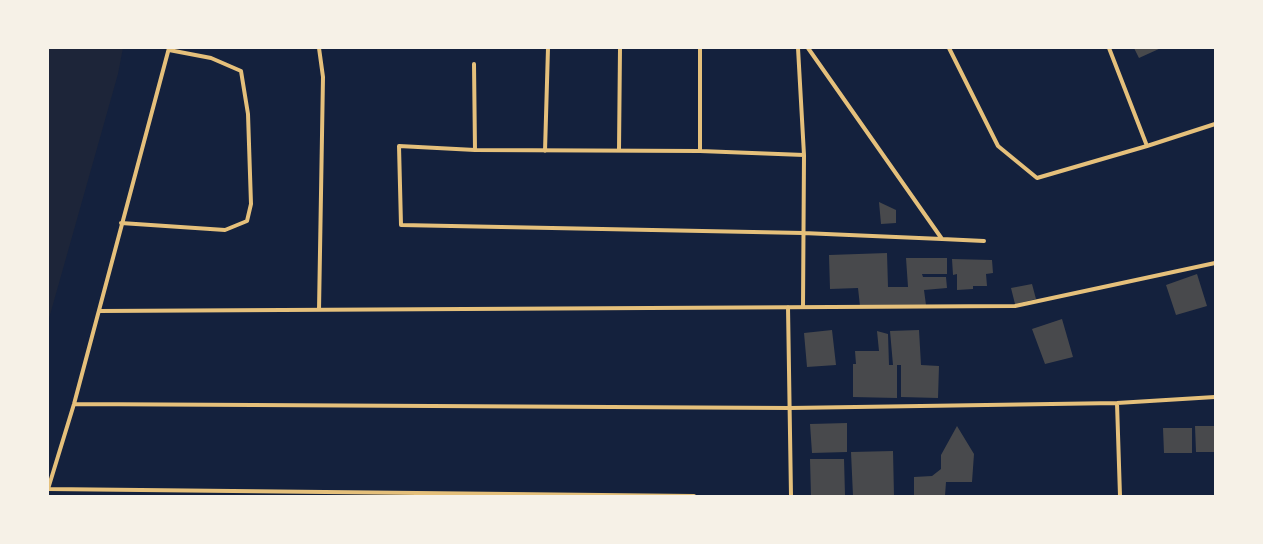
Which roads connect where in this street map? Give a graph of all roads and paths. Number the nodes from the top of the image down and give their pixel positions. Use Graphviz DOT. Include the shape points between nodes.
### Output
graph roads {
  1 [pos="319,48"];
  2 [pos="548,48"];
  3 [pos="620,48"];
  4 [pos="700,48"];
  5 [pos="798,48"];
  6 [pos="808,48"];
  7 [pos="949,48"];
  8 [pos="1109,48"];
  9 [pos="169,49"];
  10 [pos="474,64"];
  11 [pos="1215,124"];
  12 [pos="1147,146"];
  13 [pos="475,150"];
  14 [pos="619,150"];
  15 [pos="545,151"];
  16 [pos="700,151"];
  17 [pos="804,154"];
  18 [pos="122,223"];
  19 [pos="804,233"];
  20 [pos="942,238"];
  21 [pos="984,241"];
  22 [pos="1215,263"];
  23 [pos="788,307"];
  24 [pos="802,307"];
  25 [pos="319,310"];
  26 [pos="99,311"];
  27 [pos="1215,397"];
  28 [pos="1117,402"];
  29 [pos="74,404"];
  30 [pos="790,408"];
  31 [pos="48,489"];
  32 [pos="694,496"];
  33 [pos="791,496"];
  34 [pos="1120,496"];
  1 -- 25 [label="street" via="323,77"];
  2 -- 15 [label="street"];
  3 -- 14 [label="street"];
  4 -- 16 [label="street"];
  5 -- 17 [label="street"];
  6 -- 20 [label="street"];
  7 -- 12 [label="street" via="998,146 1037,178"];
  8 -- 12 [label="street"];
  9 -- 18 [label="street"];
  9 -- 18 [label="street" via="211,58 241,71 248,114 251,204 247,221 225,230"];
  10 -- 13 [label="street"];
  11 -- 12 [label="street"];
  13 -- 15 [label="street"];
  13 -- 19 [label="street" via="398,146 401,225"];
  14 -- 15 [label="street"];
  14 -- 16 [label="street"];
  16 -- 17 [label="street"];
  17 -- 19 [label="street"];
  18 -- 26 [label="street"];
  19 -- 20 [label="street"];
  19 -- 24 [label="street"];
  20 -- 21 [label="street"];
  22 -- 24 [label="street" via="1015,306"];
  23 -- 24 [label="street"];
  23 -- 25 [label="street"];
  23 -- 30 [label="street"];
  25 -- 26 [label="street"];
  26 -- 29 [label="street"];
  27 -- 28 [label="street"];
  28 -- 30 [label="street"];
  28 -- 34 [label="street"];
  29 -- 30 [label="street"];
  29 -- 31 [label="street"];
  30 -- 33 [label="street"];
  31 -- 32 [label="street"];
}
